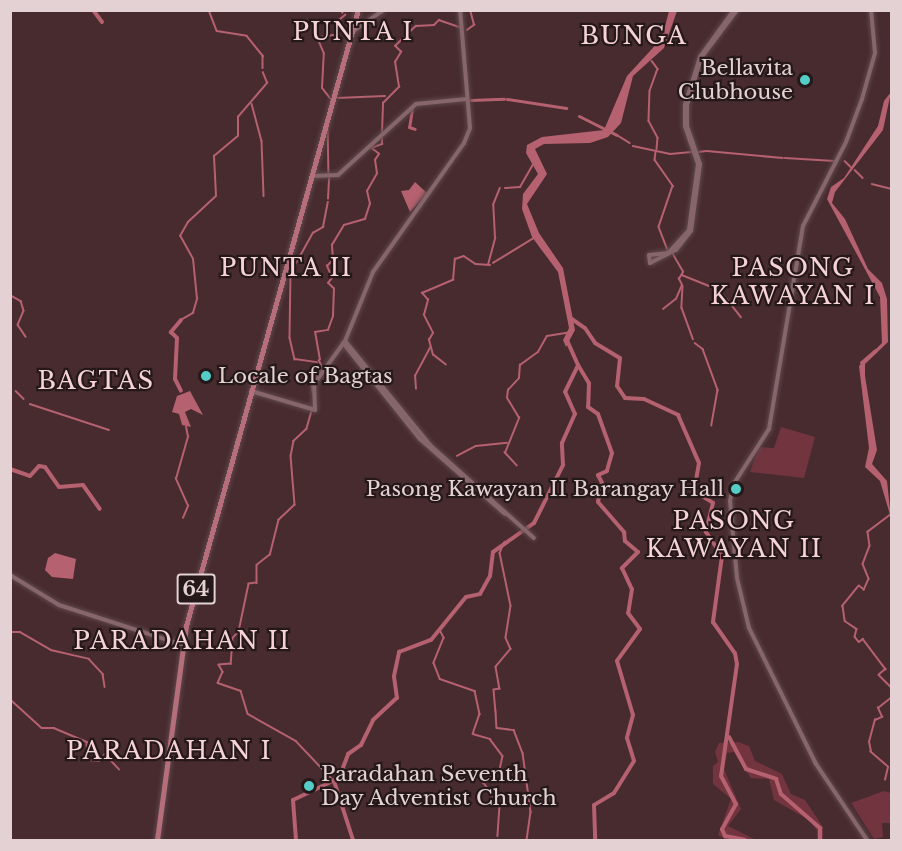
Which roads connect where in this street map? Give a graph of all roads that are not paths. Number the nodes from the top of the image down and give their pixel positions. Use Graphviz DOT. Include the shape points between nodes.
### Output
graph roads {
  1 [pos="358,10"];
  2 [pos="383,10"];
  3 [pos="461,10"];
  4 [pos="736,10"];
  5 [pos="871,10"];
  6 [pos="352,32"];
  7 [pos="468,99"];
  8 [pos="312,176"];
  9 [pos="655,258"];
  10 [pos="344,342"];
  11 [pos="251,391"];
  12 [pos="523,529"];
  13 [pos="534,538"];
  14 [pos="10,575"];
  15 [pos="183,645"];
  16 [pos="157,840"];
  17 [pos="867,840"];
  1 -- 6 [label="main road, 64"];
  2 -- 6 [label="main road"];
  3 -- 7 [label="main road"];
  3 -- 7 [label="main road"];
  4 -- 9 [label="main road" via="701,58 687,105 687,126 700,164 691,231 681,246"];
  5 -- 17 [label="main road" via="875,54 862,99 846,142 802,229 769,429 730,496 737,578 749,628 816,764"];
  6 -- 8 [label="main road, 64"];
  7 -- 8 [label="main road" via="416,104 338,175"];
  7 -- 10 [label="main road" via="470,128 464,143 373,272"];
  8 -- 11 [label="main road, 64"];
  10 -- 11 [label="main road" via="314,384 317,404 312,409"];
  10 -- 12 [label="main road" via="431,446"];
  10 -- 12 [label="main road" via="420,439"];
  11 -- 15 [label="main road, 64"];
  12 -- 13 [label="main road"];
  14 -- 15 [label="main road" via="60,605"];
  15 -- 16 [label="main road, 64"];
}
